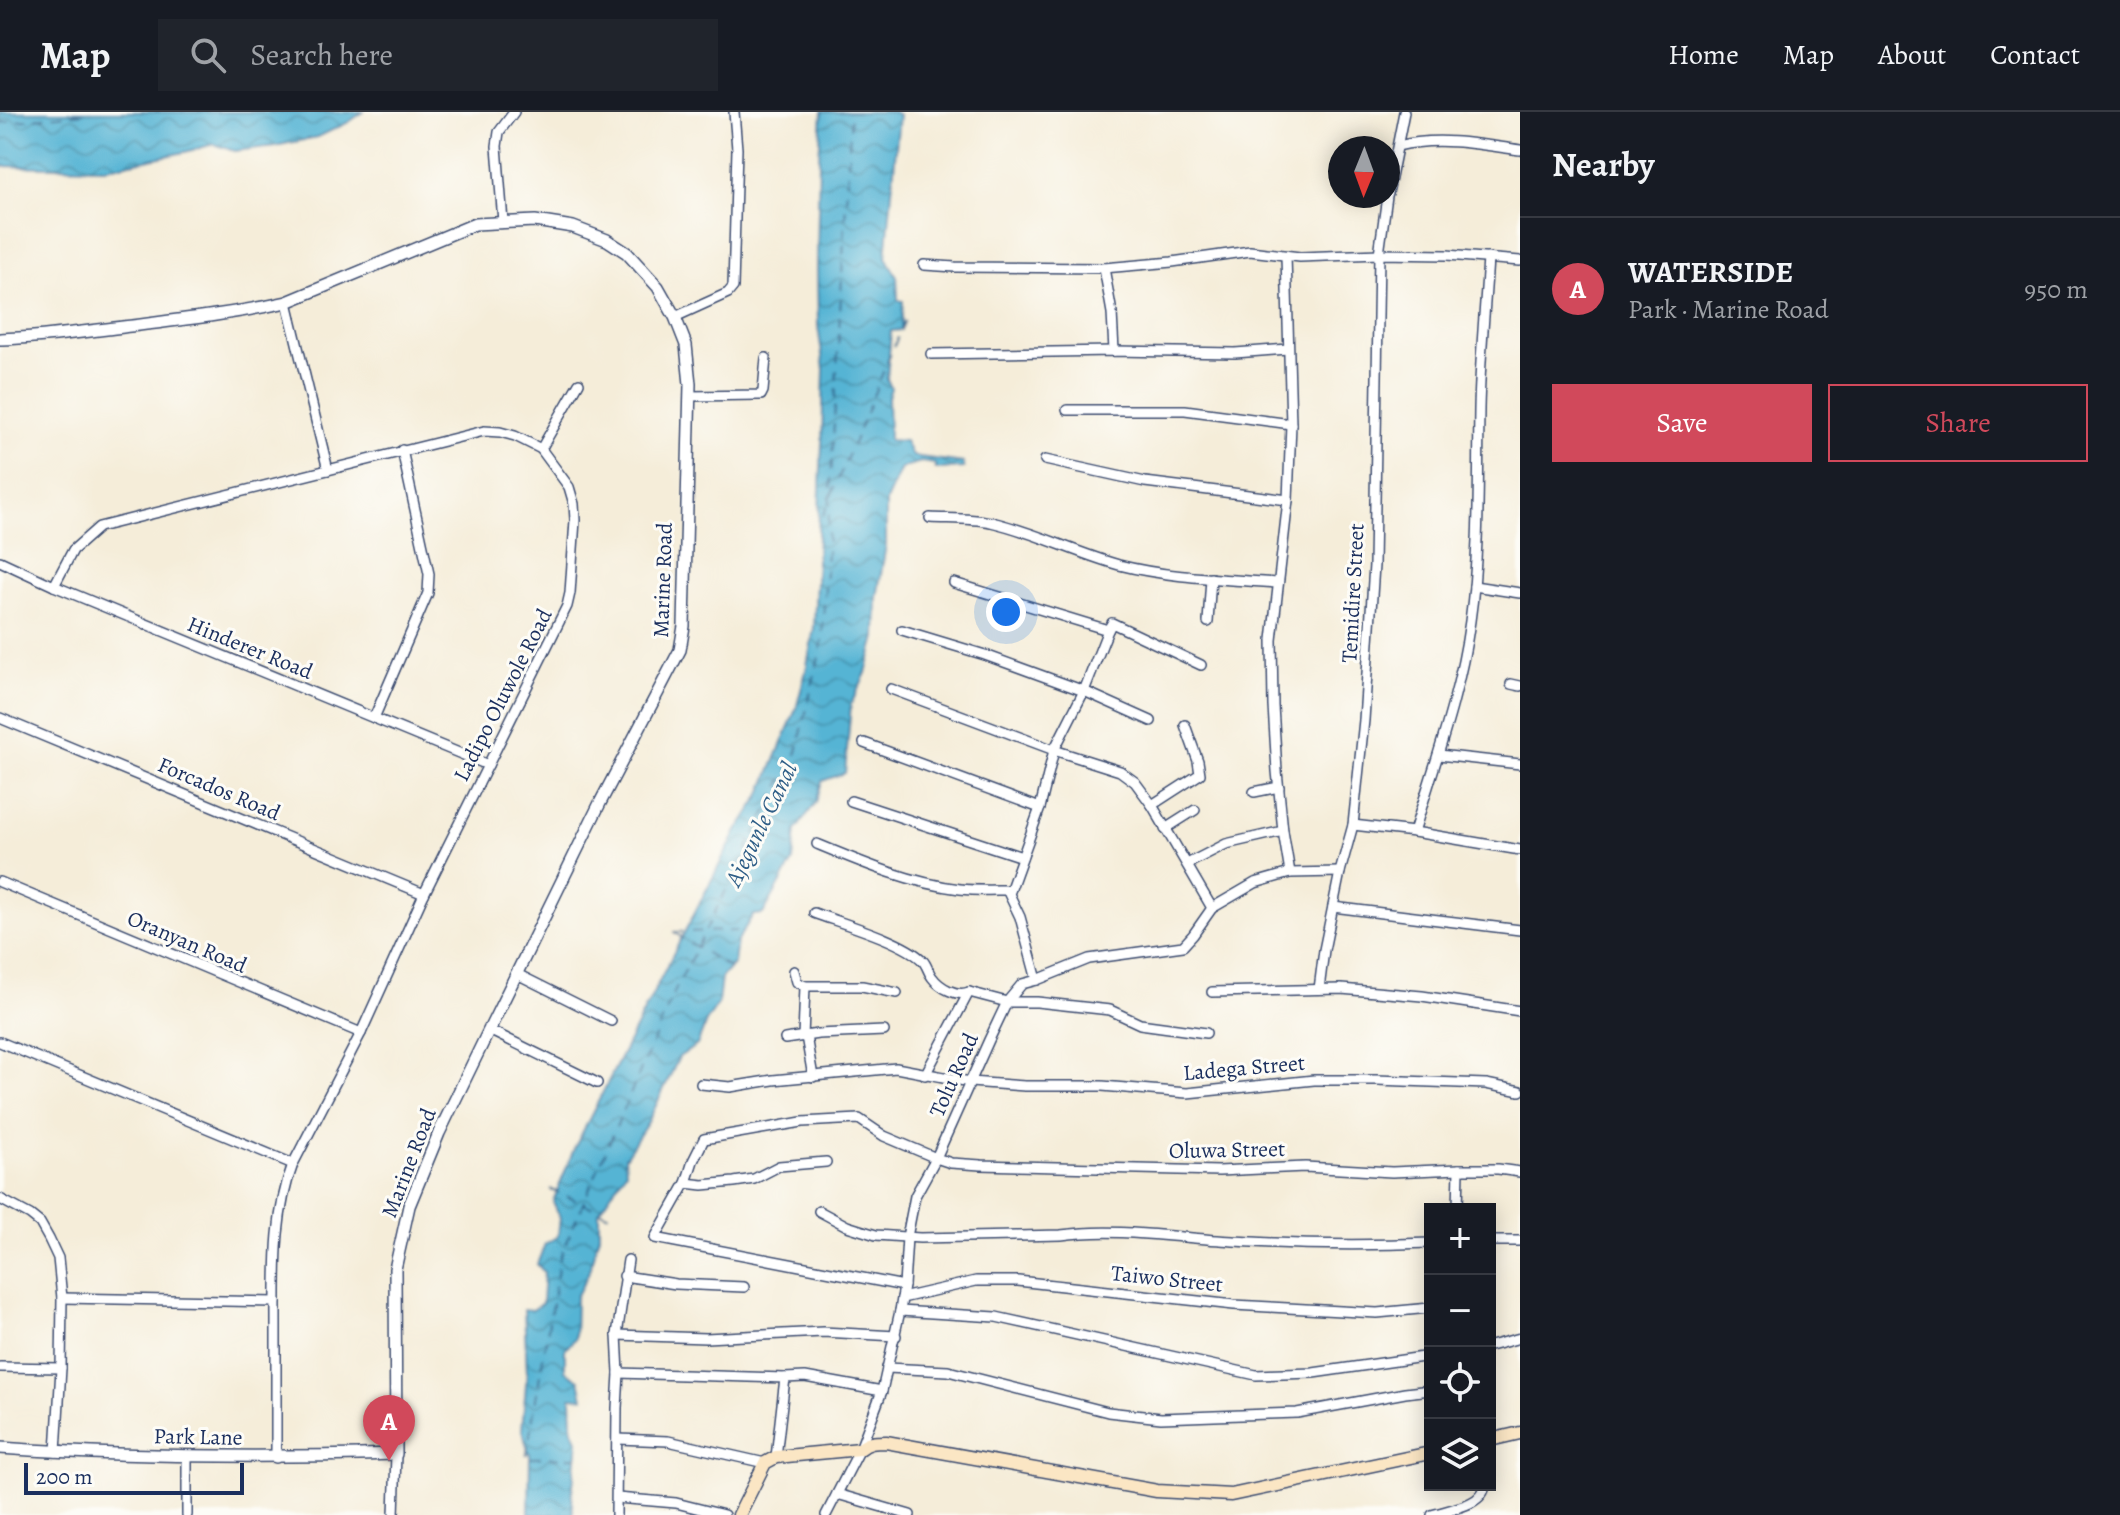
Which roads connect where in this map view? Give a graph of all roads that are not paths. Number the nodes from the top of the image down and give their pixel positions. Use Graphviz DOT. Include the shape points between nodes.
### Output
graph roads {
  1 [pos="514,112"];
  2 [pos="734,112"];
  3 [pos="1404,112"];
  4 [pos="1400,136"];
  5 [pos="1400,145"];
  6 [pos="1520,150"];
  7 [pos="1386,208"];
  8 [pos="503,222"];
  9 [pos="1379,254"];
  10 [pos="1286,256"];
  11 [pos="1488,258"];
  12 [pos="1520,261"];
  13 [pos="924,265"];
  14 [pos="1104,268"];
  15 [pos="287,302"];
  16 [pos="675,317"];
  17 [pos="0,339"];
  18 [pos="1288,349"];
  19 [pos="1114,351"];
  20 [pos="931,354"];
  21 [pos="766,358"];
  22 [pos="579,383"];
  23 [pos="690,396"];
  24 [pos="1067,410"];
  25 [pos="1291,424"];
  26 [pos="541,449"];
  27 [pos="402,450"];
  28 [pos="1045,460"];
  29 [pos="328,470"];
  30 [pos="1288,500"];
  31 [pos="930,518"];
  32 [pos="0,561"];
  33 [pos="1211,578"];
  34 [pos="954,583"];
  35 [pos="1277,583"];
  36 [pos="54,586"];
  37 [pos="1474,586"];
  38 [pos="1520,593"];
  39 [pos="1208,622"];
  40 [pos="902,630"];
  41 [pos="1108,630"];
  42 [pos="1201,665"];
  43 [pos="891,689"];
  44 [pos="1084,691"];
  45 [pos="0,718"];
  46 [pos="374,718"];
  47 [pos="1151,721"];
  48 [pos="1185,725"];
  49 [pos="864,743"];
  50 [pos="1054,750"];
  51 [pos="1439,755"];
  52 [pos="1520,764"];
  53 [pos="488,765"];
  54 [pos="1279,787"];
  55 [pos="1254,792"];
  56 [pos="851,801"];
  57 [pos="1152,805"];
  58 [pos="1040,808"];
  59 [pos="1195,810"];
  60 [pos="1353,825"];
  61 [pos="1165,829"];
  62 [pos="1283,831"];
  63 [pos="1414,832"];
  64 [pos="817,844"];
  65 [pos="1520,850"];
  66 [pos="1022,857"];
  67 [pos="1187,864"];
  68 [pos="1340,872"];
  69 [pos="1290,873"];
  70 [pos="0,882"];
  71 [pos="1010,890"];
  72 [pos="424,894"];
  73 [pos="1333,907"];
  74 [pos="1212,908"];
  75 [pos="814,913"];
  76 [pos="1520,930"];
  77 [pos="794,971"];
  78 [pos="517,974"];
  79 [pos="1037,980"];
  80 [pos="805,986"];
  81 [pos="1319,989"];
  82 [pos="969,992"];
  83 [pos="1212,992"];
  84 [pos="897,993"];
  85 [pos="1007,1002"];
  86 [pos="1520,1011"];
  87 [pos="611,1021"];
  88 [pos="489,1030"];
  89 [pos="884,1031"];
  90 [pos="361,1033"];
  91 [pos="1206,1033"];
  92 [pos="804,1036"];
  93 [pos="785,1039"];
  94 [pos="0,1042"];
  95 [pos="925,1075"];
  96 [pos="813,1077"];
  97 [pos="970,1082"];
  98 [pos="597,1083"];
  99 [pos="701,1084"];
  100 [pos="1520,1091"];
  101 [pos="936,1158"];
  102 [pos="826,1162"];
  103 [pos="293,1164"];
  104 [pos="1459,1169"];
  105 [pos="1520,1172"];
  106 [pos="686,1183"];
  107 [pos="0,1199"];
  108 [pos="1458,1203"];
  109 [pos="819,1211"];
  110 [pos="907,1237"];
  111 [pos="1496,1241"];
  112 [pos="1520,1241"];
  113 [pos="1424,1243"];
  114 [pos="628,1260"];
  115 [pos="624,1276"];
  116 [pos="904,1286"];
  117 [pos="744,1287"];
  118 [pos="62,1298"];
  119 [pos="902,1298"];
  120 [pos="276,1302"];
  121 [pos="1424,1309"];
  122 [pos="900,1311"];
  123 [pos="617,1335"];
  124 [pos="896,1336"];
  125 [pos="1520,1338"];
  126 [pos="1496,1344"];
  127 [pos="1424,1357"];
  128 [pos="0,1367"];
  129 [pos="61,1368"];
  130 [pos="887,1368"];
  131 [pos="619,1373"];
  132 [pos="785,1378"];
  133 [pos="882,1391"];
  134 [pos="1424,1391"];
  135 [pos="1520,1433"];
  136 [pos="618,1439"];
  137 [pos="1496,1439"];
  138 [pos="0,1448"];
  139 [pos="860,1449"];
  140 [pos="62,1452"];
  141 [pos="396,1454"];
  142 [pos="1424,1454"];
  143 [pos="187,1457"];
  144 [pos="276,1458"];
  145 [pos="771,1460"];
  146 [pos="1485,1491"];
  147 [pos="837,1494"];
  148 [pos="617,1498"];
  149 [pos="676,1503"];
  150 [pos="187,1515"];
  151 [pos="394,1515"];
  152 [pos="616,1515"];
  153 [pos="672,1515"];
  154 [pos="724,1515"];
  155 [pos="739,1515"];
  156 [pos="826,1515"];
  157 [pos="910,1515"];
  158 [pos="1432,1515"];
  1 -- 8 [label="street" via="499,132 497,146"];
  2 -- 16 [label="street" via="733,287"];
  3 -- 4 [label="street, Temidire Street"];
  5 -- 6 [label="street" via="1465,142"];
  7 -- 9 [label="street, Temidire Street"];
  8 -- 15 [label="street, Marine Road" via="475,224"];
  8 -- 16 [label="street, Marine Road" via="555,223 607,240 647,273"];
  9 -- 10 [label="street"];
  9 -- 11 [label="street"];
  9 -- 60 [label="street, Temidire Street" via="1374,565"];
  10 -- 14 [label="street" via="1250,251"];
  10 -- 18 [label="street"];
  11 -- 12 [label="street"];
  11 -- 37 [label="street"];
  13 -- 14 [label="street"];
  14 -- 19 [label="street"];
  15 -- 17 [label="street, Marine Road" via="214,316"];
  15 -- 29 [label="street"];
  16 -- 23 [label="street, Marine Road" via="686,345"];
  18 -- 19 [label="street"];
  18 -- 25 [label="street"];
  19 -- 20 [label="street"];
  21 -- 23 [label="street" via="761,395"];
  22 -- 26 [label="street"];
  23 -- 78 [label="street, Marine Road" via="680,650"];
  24 -- 25 [label="street" via="1185,410"];
  25 -- 30 [label="street"];
  26 -- 27 [label="street" via="515,436 484,431"];
  26 -- 53 [label="street, Ladipo Oluwole Road" via="569,487 574,504 570,593"];
  27 -- 29 [label="street"];
  27 -- 46 [label="street" via="429,574 428,593"];
  28 -- 30 [label="street" via="1145,482"];
  29 -- 36 [label="street" via="99,527 73,550"];
  30 -- 35 [label="street"];
  31 -- 33 [label="street" via="993,523 1117,564"];
  32 -- 36 [label="street, Hinderer Road"];
  33 -- 35 [label="street"];
  33 -- 39 [label="street"];
  34 -- 41 [label="street"];
  35 -- 54 [label="street" via="1272,640"];
  36 -- 46 [label="street, Hinderer Road"];
  37 -- 38 [label="street"];
  37 -- 51 [label="street" via="1465,657"];
  40 -- 44 [label="street"];
  41 -- 42 [label="street" via="1112,623"];
  41 -- 44 [label="street"];
  43 -- 50 [label="street"];
  44 -- 47 [label="street"];
  44 -- 50 [label="street"];
  45 -- 72 [label="street, Forcados Road"];
  46 -- 53 [label="street, Hinderer Road"];
  48 -- 57 [label="street" via="1200,774"];
  49 -- 58 [label="street"];
  50 -- 57 [label="street" via="1120,771"];
  50 -- 58 [label="street"];
  51 -- 52 [label="street"];
  51 -- 63 [label="street"];
  53 -- 72 [label="street, Ladipo Oluwole Road"];
  54 -- 55 [label="street"];
  54 -- 62 [label="street"];
  56 -- 66 [label="street"];
  57 -- 61 [label="street"];
  58 -- 66 [label="street"];
  59 -- 61 [label="street"];
  60 -- 63 [label="street"];
  60 -- 68 [label="street, Temidire Street"];
  61 -- 67 [label="street"];
  62 -- 67 [label="street" via="1226,844"];
  62 -- 69 [label="street"];
  63 -- 65 [label="street"];
  64 -- 71 [label="street" via="925,883"];
  66 -- 71 [label="street"];
  67 -- 74 [label="street"];
  68 -- 69 [label="street, Tolu Road"];
  68 -- 73 [label="street, Temidire Street"];
  69 -- 74 [label="street, Tolu Road" via="1255,883"];
  70 -- 90 [label="street, Oranyan Road"];
  71 -- 79 [label="street"];
  72 -- 90 [label="street, Ladipo Oluwole Road"];
  73 -- 76 [label="street"];
  73 -- 81 [label="street, Temidire Street"];
  74 -- 79 [label="street, Tolu Road" via="1183,946 1089,959"];
  75 -- 82 [label="street" via="886,940 923,960 937,983 956,994"];
  77 -- 80 [label="street" via="797,982"];
  78 -- 87 [label="street"];
  78 -- 88 [label="street, Marine Road"];
  79 -- 85 [label="street, Tolu Road" via="1022,984"];
  80 -- 84 [label="street" via="862,986"];
  80 -- 92 [label="street"];
  81 -- 83 [label="street"];
  81 -- 86 [label="street" via="1422,996"];
  82 -- 85 [label="street"];
  82 -- 95 [label="street"];
  85 -- 91 [label="street" via="1110,1010 1140,1024"];
  85 -- 97 [label="street, Tolu Road"];
  88 -- 98 [label="street"];
  88 -- 141 [label="street, Marine Road" via="409,1206 395,1269"];
  89 -- 92 [label="street"];
  90 -- 103 [label="street, Ladipo Oluwole Road"];
  92 -- 93 [label="street"];
  92 -- 96 [label="street"];
  94 -- 103 [label="street"];
  95 -- 96 [label="street, Ladega Street" via="896,1068"];
  95 -- 97 [label="street, Ladega Street"];
  96 -- 99 [label="street, Ladega Street" via="730,1087"];
  97 -- 100 [label="street, Ladega Street" via="1187,1093 1314,1080 1376,1080 1486,1084"];
  97 -- 101 [label="street, Tolu Road"];
  101 -- 104 [label="street, Oluwa Street" via="981,1165 1219,1171"];
  101 -- 106 [label="street, Oluwa Street" via="859,1119 816,1120 707,1137"];
  101 -- 110 [label="street, Tolu Road" via="915,1196"];
  102 -- 106 [label="street" via="779,1166 754,1179"];
  103 -- 120 [label="street, Ladipo Oluwole Road" via="278,1220"];
  104 -- 105 [label="street, Oluwa Street"];
  104 -- 108 [label="street"];
  106 -- 116 [label="street" via="656,1240"];
  107 -- 118 [label="street" via="40,1223 58,1258"];
  109 -- 110 [label="street" via="876,1235"];
  110 -- 113 [label="street" via="1133,1232 1246,1242"];
  110 -- 116 [label="street, Tolu Road"];
  111 -- 112 [label="street"];
  114 -- 115 [label="street"];
  115 -- 117 [label="street"];
  115 -- 123 [label="street"];
  116 -- 119 [label="street, Tolu Road"];
  118 -- 120 [label="street"];
  118 -- 129 [label="street"];
  119 -- 121 [label="street, Taiwo Street" via="976,1281 1018,1281 1234,1305 1377,1313"];
  119 -- 122 [label="street, Tolu Road"];
  120 -- 144 [label="street, Ladipo Oluwole Road"];
  122 -- 124 [label="street, Tolu Road"];
  122 -- 127 [label="street" via="996,1317 1256,1375 1313,1373"];
  123 -- 124 [label="street"];
  123 -- 131 [label="street"];
  124 -- 130 [label="street, Tolu Road"];
  125 -- 126 [label="street"];
  128 -- 129 [label="street"];
  129 -- 140 [label="street"];
  130 -- 133 [label="street, Tolu Road"];
  130 -- 134 [label="street" via="948,1371 1108,1412 1161,1418 1297,1413"];
  131 -- 132 [label="street"];
  131 -- 136 [label="street"];
  132 -- 133 [label="street"];
  132 -- 145 [label="street"];
  133 -- 139 [label="street, Tolu Road"];
  135 -- 137 [label="main road"];
  136 -- 145 [label="street" via="668,1441"];
  136 -- 148 [label="street"];
  138 -- 140 [label="street, Park Lane"];
  139 -- 142 [label="main road" via="886,1442 1157,1491 1231,1495"];
  139 -- 145 [label="main road"];
  139 -- 147 [label="street, Tolu Road"];
  140 -- 143 [label="street, Park Lane"];
  141 -- 144 [label="street, Park Lane"];
  141 -- 151 [label="street, Marine Road"];
  143 -- 144 [label="street, Park Lane"];
  143 -- 150 [label="street"];
  145 -- 155 [label="main road"];
  146 -- 158 [label="street" via="1479,1499"];
  147 -- 156 [label="street, Tolu Road"];
  147 -- 157 [label="street"];
  148 -- 149 [label="street"];
  148 -- 152 [label="street"];
  149 -- 153 [label="street"];
  149 -- 154 [label="street"];
}
